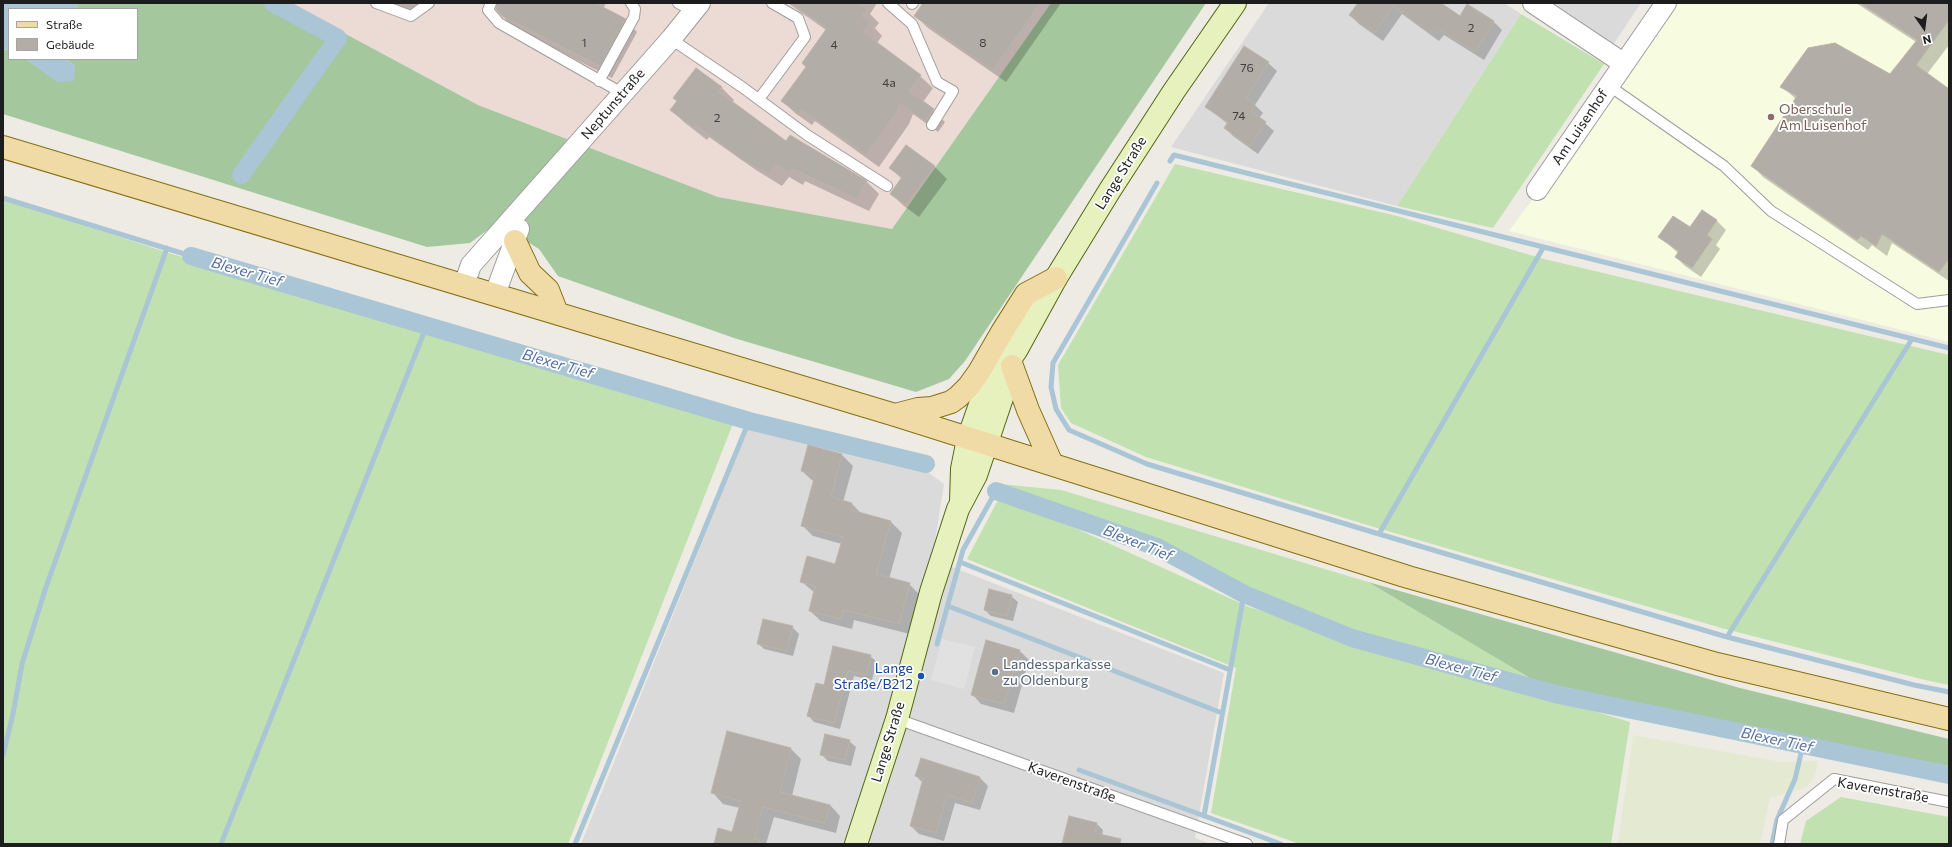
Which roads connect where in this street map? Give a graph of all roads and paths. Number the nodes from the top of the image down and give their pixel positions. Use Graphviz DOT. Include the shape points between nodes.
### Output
graph roads {
  1 [pos="376,3"];
  2 [pos="429,3"];
  3 [pos="490,3"];
  4 [pos="631,3"];
  5 [pos="772,3"];
  6 [pos="888,3"];
  7 [pos="1235,3"];
  8 [pos="1533,3"];
  9 [pos="1666,3"];
  10 [pos="691,6"];
  11 [pos="671,39"];
  12 [pos="1623,64"];
  13 [pos="599,81"];
  14 [pos="1608,85"];
  15 [pos="622,93"];
  16 [pos="759,99"];
  17 [pos="932,125"];
  18 [pos="3,147"];
  19 [pos="887,186"];
  20 [pos="1537,190"];
  21 [pos="526,204"];
  22 [pos="515,241"];
  23 [pos="1056,278"];
  24 [pos="464,285"];
  25 [pos="495,294"];
  26 [pos="1949,300"];
  27 [pos="557,313"];
  28 [pos="1015,358"];
  29 [pos="895,415"];
  30 [pos="977,442"];
  31 [pos="1052,464"];
  32 [pos="897,719"];
  33 [pos="1949,719"];
  34 [pos="1949,802"];
  35 [pos="856,844"];
  36 [pos="1247,844"];
  37 [pos="1779,844"];
  1 -- 2 [label="lane" via="411,16"];
  3 -- 13 [label="lane" via="488,10 499,24"];
  4 -- 13 [label="lane" via="636,9 634,17"];
  5 -- 16 [label="lane" via="798,18 805,37"];
  6 -- 17 [label="lane" via="912,24 937,82 953,91"];
  7 -- 23 [label="street, Lange Straße" via="1174,91"];
  8 -- 12 [label="street"];
  9 -- 12 [label="street, Am Luisenhof"];
  10 -- 11 [label="street, Neptunstraße"];
  11 -- 15 [label="street, Neptunstraße"];
  11 -- 16 [label="lane"];
  12 -- 14 [label="street, Am Luisenhof"];
  13 -- 15 [label="lane"];
  14 -- 20 [label="street, Am Luisenhof"];
  14 -- 26 [label="lane" via="1724,166 1771,211 1910,300 1917,304"];
  15 -- 21 [label="street, Neptunstraße"];
  16 -- 19 [label="lane" via="807,135"];
  18 -- 24 [label="main road"];
  21 -- 22 [label="street, Neptunstraße"];
  21 -- 24 [label="street, Neptunstraße" via="471,265"];
  22 -- 25 [label="street, Neptunstraße"];
  22 -- 27 [label="main road" via="530,273 548,290"];
  23 -- 28 [label="street, Lange Straße"];
  23 -- 29 [label="main road" via="1026,294 979,372 958,397 938,406"];
  24 -- 25 [label="main road"];
  25 -- 27 [label="main road"];
  27 -- 29 [label="main road"];
  28 -- 30 [label="street, Lange Straße"];
  28 -- 31 [label="main road" via="1028,410"];
  29 -- 30 [label="main road"];
  30 -- 31 [label="main road"];
  30 -- 32 [label="street, Lange Straße" via="976,474 961,502 931,592"];
  31 -- 33 [label="main road" via="1408,576 1578,626 1717,664"];
  32 -- 35 [label="street, Lange Straße"];
  32 -- 36 [label="lane, Kaverenstraße"];
  34 -- 37 [label="lane, Kaverenstraße" via="1834,779 1783,820"];
}
